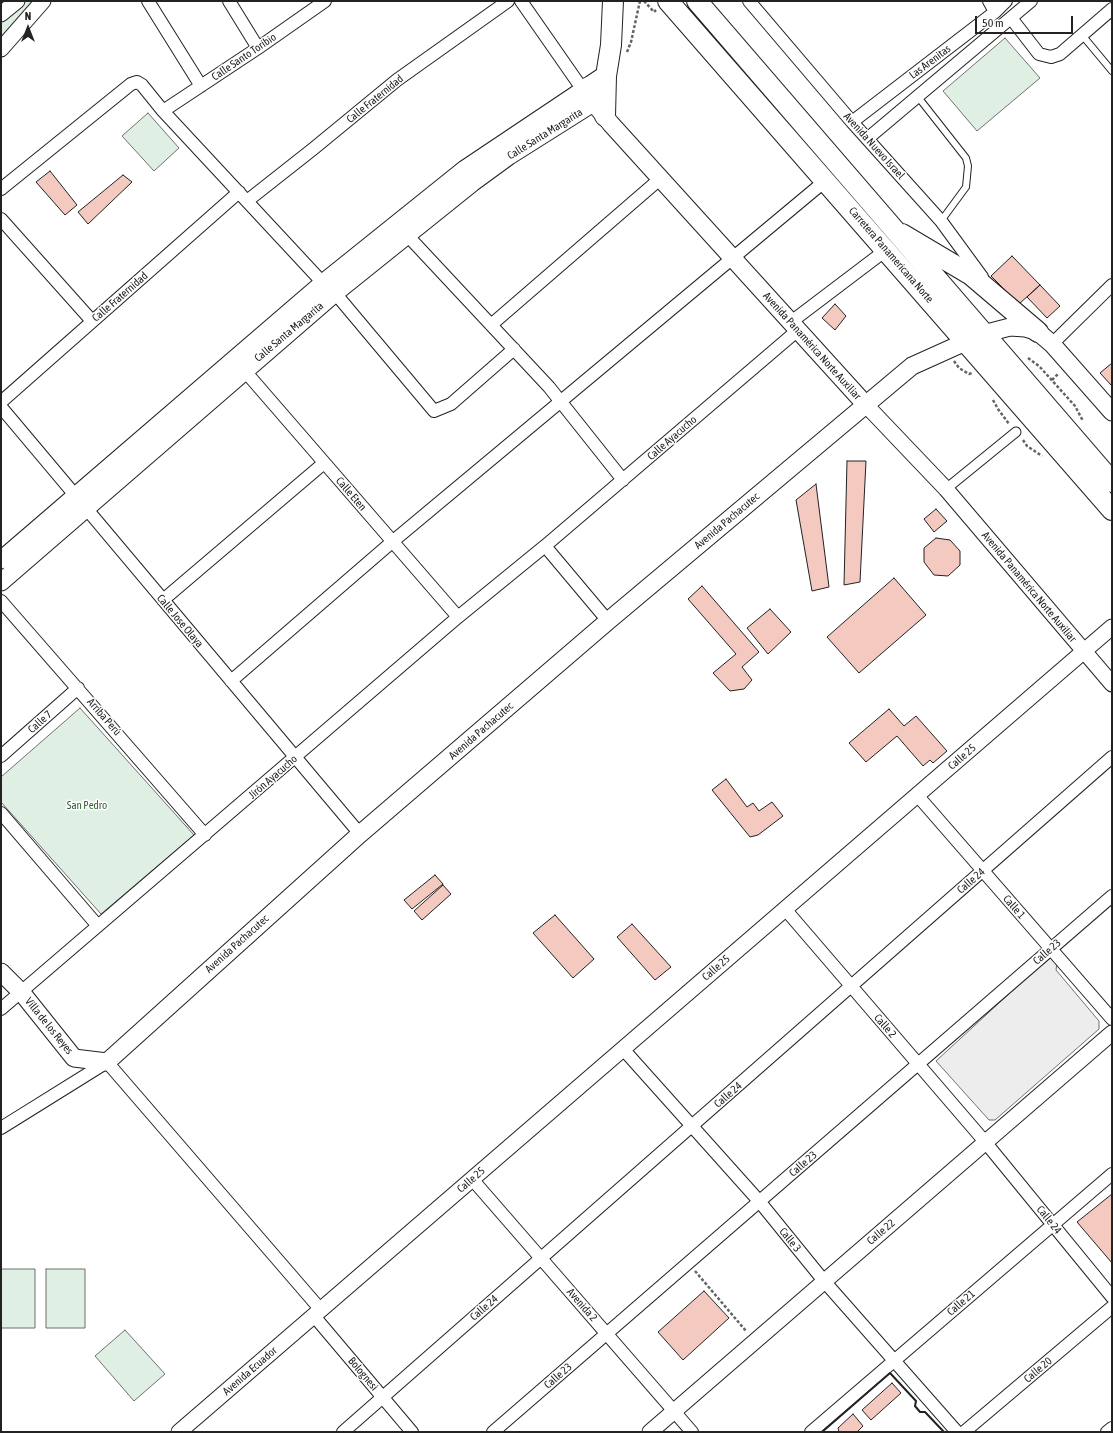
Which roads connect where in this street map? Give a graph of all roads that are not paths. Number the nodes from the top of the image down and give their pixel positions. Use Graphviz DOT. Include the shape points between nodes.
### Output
graph roads {
  1 [pos="17,1"];
  2 [pos="43,1"];
  3 [pos="148,1"];
  4 [pos="229,1"];
  5 [pos="325,1"];
  6 [pos="508,1"];
  7 [pos="521,1"];
  8 [pos="613,1"];
  9 [pos="697,1"];
  10 [pos="749,1"];
  11 [pos="989,1"];
  12 [pos="1006,1"];
  13 [pos="1031,1"];
  14 [pos="661,7"];
  15 [pos="1112,9"];
  16 [pos="995,12"];
  17 [pos="1,14"];
  18 [pos="1011,18"];
  19 [pos="1082,35"];
  20 [pos="258,48"];
  21 [pos="1,49"];
  22 [pos="1112,70"];
  23 [pos="606,76"];
  24 [pos="201,86"];
  25 [pos="918,97"];
  26 [pos="594,103"];
  27 [pos="163,111"];
  28 [pos="852,122"];
  29 [pos="867,139"];
  30 [pos="661,178"];
  31 [pos="825,181"];
  32 [pos="1,189"];
  33 [pos="243,197"];
  34 [pos="1,219"];
  35 [pos="941,221"];
  36 [pos="892,228"];
  37 [pos="407,235"];
  38 [pos="886,250"];
  39 [pos="732,257"];
  40 [pos="1112,285"];
  41 [pos="329,288"];
  42 [pos="995,295"];
  43 [pos="92,321"];
  44 [pos="491,325"];
  45 [pos="794,326"];
  46 [pos="974,337"];
  47 [pos="1045,338"];
  48 [pos="514,349"];
  49 [pos="244,370"];
  50 [pos="560,400"];
  51 [pos="1,402"];
  52 [pos="865,404"];
  53 [pos="1,407"];
  54 [pos="1112,412"];
  55 [pos="1016,432"];
  56 [pos="324,463"];
  57 [pos="623,480"];
  58 [pos="1112,482"];
  59 [pos="946,490"];
  60 [pos="80,502"];
  61 [pos="1112,510"];
  62 [pos="392,542"];
  63 [pos="546,546"];
  64 [pos="1,560"];
  65 [pos="1,582"];
  66 [pos="163,600"];
  67 [pos="1,601"];
  68 [pos="458,617"];
  69 [pos="608,621"];
  70 [pos="1112,627"];
  71 [pos="1084,651"];
  72 [pos="231,680"];
  73 [pos="1112,684"];
  74 [pos="78,688"];
  75 [pos="1,756"];
  76 [pos="295,757"];
  77 [pos="1112,757"];
  78 [pos="917,795"];
  79 [pos="1,813"];
  80 [pos="360,834"];
  81 [pos="205,835"];
  82 [pos="983,871"];
  83 [pos="1112,896"];
  84 [pos="784,909"];
  85 [pos="98,926"];
  86 [pos="1051,949"];
  87 [pos="1,972"];
  88 [pos="851,986"];
  89 [pos="22,993"];
  90 [pos="1,1009"];
  91 [pos="1112,1019"];
  92 [pos="1112,1033"];
  93 [pos="623,1049"];
  94 [pos="107,1062"];
  95 [pos="918,1064"];
  96 [pos="692,1126"];
  97 [pos="1,1128"];
  98 [pos="986,1143"];
  99 [pos="1112,1174"];
  100 [pos="472,1179"];
  101 [pos="759,1202"];
  102 [pos="1053,1225"];
  103 [pos="541,1258"];
  104 [pos="824,1281"];
  105 [pos="1112,1297"];
  106 [pos="1112,1308"];
  107 [pos="317,1313"];
  108 [pos="607,1334"];
  109 [pos="895,1360"];
  110 [pos="383,1397"];
  111 [pos="674,1410"];
  112 [pos="1112,1428"];
  113 [pos="179,1432"];
  114 [pos="343,1432"];
  115 [pos="412,1432"];
  116 [pos="493,1432"];
  117 [pos="650,1432"];
  118 [pos="692,1432"];
  119 [pos="811,1432"];
  120 [pos="957,1432"];
  121 [pos="964,1432"];
  122 [pos="1107,1432"];
  1 -- 17 [label="street"];
  2 -- 21 [label="street"];
  3 -- 24 [label="street"];
  4 -- 20 [label="street"];
  5 -- 20 [label="street, Calle Santo Toribio"];
  6 -- 33 [label="street, Calle Fraternidad" via="397,80 314,150"];
  7 -- 26 [label="street, Avenida Panamérica Norte Auxiliar"];
  8 -- 23 [label="highway" via="611,45"];
  9 -- 36 [label="highway, Carretera Panamericana Norte"];
  10 -- 28 [label="street, Avenida Nuevo Israel"];
  11 -- 16 [label="street"];
  12 -- 16 [label="street, Las Arenitas"];
  13 -- 18 [label="street"];
  14 -- 31 [label="highway, Carretera Panamericana Norte"];
  15 -- 19 [label="street"];
  16 -- 28 [label="street, Las Arenitas"];
  18 -- 19 [label="street" via="1039,54 1047,57 1060,54"];
  18 -- 25 [label="street"];
  19 -- 22 [label="lane"];
  20 -- 24 [label="street, Calle Santo Toribio"];
  23 -- 26 [label="highway"];
  23 -- 26 [label="highway"];
  24 -- 27 [label="street, Calle Santo Toribio"];
  25 -- 29 [label="street"];
  25 -- 35 [label="lane" via="966,158 966,187"];
  26 -- 30 [label="main road, Avenida Panamérica Norte Auxiliar"];
  26 -- 37 [label="main road, Calle Santa Margarita" via="509,156"];
  26 -- 41 [label="main road, Calle Santa Margarita" via="465,169"];
  27 -- 32 [label="street" via="142,85 136,82 131,84"];
  27 -- 33 [label="street"];
  28 -- 29 [label="street, Avenida Nuevo Israel"];
  29 -- 35 [label="street, Avenida Nuevo Israel"];
  30 -- 39 [label="main road, Avenida Panamérica Norte Auxiliar"];
  30 -- 44 [label="street"];
  31 -- 38 [label="highway, Carretera Panamericana Norte"];
  31 -- 39 [label="street"];
  33 -- 41 [label="street"];
  33 -- 43 [label="street, Calle Fraternidad"];
  34 -- 43 [label="street"];
  35 -- 42 [label="street, Avenida Nuevo Israel"];
  36 -- 42 [label="highway" via="971,275"];
  36 -- 46 [label="highway, Carretera Panamericana Norte"];
  37 -- 41 [label="main road, Calle Santa Margarita"];
  37 -- 44 [label="street"];
  38 -- 45 [label="street, Calle Ayacucho"];
  38 -- 46 [label="highway, Carretera Panamericana Norte"];
  39 -- 45 [label="main road, Avenida Panamérica Norte Auxiliar"];
  39 -- 50 [label="street"];
  40 -- 47 [label="street"];
  41 -- 48 [label="street" via="434,411 451,404"];
  41 -- 49 [label="main road, Calle Santa Margarita"];
  41 -- 60 [label="main road, Calle Santa Margarita"];
  42 -- 47 [label="highway"];
  43 -- 51 [label="street, Calle Fraternidad"];
  44 -- 48 [label="street"];
  45 -- 52 [label="main road, Avenida Panamérica Norte Auxiliar"];
  45 -- 57 [label="street, Calle Ayacucho"];
  46 -- 47 [label="main road, Avenida Pachacutec" via="1010,327 1025,328"];
  46 -- 52 [label="main road, Avenida Pachacutec" via="912,366"];
  46 -- 58 [label="highway, Carretera Panamericana Norte"];
  46 -- 61 [label="highway, Carretera Panamericana Norte"];
  47 -- 54 [label="main road"];
  48 -- 50 [label="street"];
  49 -- 56 [label="street, Calle Eten"];
  49 -- 60 [label="main road, Calle Santa Margarita"];
  50 -- 57 [label="street"];
  50 -- 62 [label="street"];
  52 -- 59 [label="street, Avenida Panamérica Norte Auxiliar"];
  52 -- 69 [label="main road, Avenida Pachacutec"];
  53 -- 60 [label="street, Calle Jose Olaya"];
  55 -- 59 [label="street"];
  56 -- 62 [label="street, Calle Eten"];
  56 -- 66 [label="street"];
  57 -- 63 [label="street, Calle Ayacucho"];
  59 -- 71 [label="street, Avenida Panamérica Norte Auxiliar"];
  60 -- 64 [label="main road, Calle Santa Margarita"];
  60 -- 65 [label="main road, Calle Santa Margarita"];
  60 -- 66 [label="street, Calle Jose Olaya"];
  62 -- 68 [label="street, Calle Eten"];
  62 -- 72 [label="street"];
  63 -- 68 [label="street, Jirón Ayacucho"];
  63 -- 69 [label="street"];
  66 -- 72 [label="street, Calle Jose Olaya"];
  67 -- 74 [label="street, Arriba Perú"];
  68 -- 76 [label="street, Jirón Ayacucho"];
  69 -- 80 [label="main road, Avenida Pachacutec"];
  70 -- 71 [label="street, Calle 25"];
  71 -- 73 [label="street, Avenida Panamérica Norte Auxiliar"];
  71 -- 78 [label="street, Calle 25"];
  72 -- 76 [label="street, Calle Jose Olaya"];
  74 -- 75 [label="street, Calle 7"];
  74 -- 81 [label="street, Arriba Perú"];
  76 -- 80 [label="street, Calle Jose Olaya"];
  76 -- 81 [label="street, Jirón Ayacucho"];
  77 -- 82 [label="street, Calle 24"];
  78 -- 82 [label="street, Calle 1"];
  78 -- 84 [label="street, Calle 25"];
  79 -- 85 [label="street"];
  80 -- 94 [label="main road, Avenida Pachacutec"];
  81 -- 85 [label="street, Jirón Ayacucho"];
  82 -- 86 [label="street, Calle 1"];
  82 -- 88 [label="street, Calle 24"];
  83 -- 86 [label="street, Calle 23"];
  84 -- 88 [label="street, Calle 2"];
  84 -- 93 [label="street, Calle 25"];
  85 -- 89 [label="street, Jirón Ayacucho"];
  86 -- 91 [label="street, Calle 1"];
  86 -- 95 [label="street, Calle 23"];
  87 -- 89 [label="main road, Villa de los Reyes"];
  88 -- 95 [label="street, Calle 2"];
  88 -- 96 [label="street, Calle 24"];
  89 -- 90 [label="street, Jirón Ayacucho"];
  89 -- 94 [label="main road, Villa de los Reyes" via="74,1058"];
  92 -- 98 [label="street, Calle 22"];
  93 -- 96 [label="street, Calle 3"];
  93 -- 100 [label="street, Calle 25"];
  94 -- 97 [label="street, Avenida Pachacutec"];
  94 -- 107 [label="street, Bolognesi"];
  95 -- 98 [label="street, Calle 2"];
  95 -- 101 [label="street, Calle 23"];
  96 -- 101 [label="street, Calle 3"];
  96 -- 103 [label="street, Calle 24"];
  98 -- 102 [label="street, Calle 24"];
  98 -- 104 [label="street, Calle 22"];
  99 -- 102 [label="street, Calle 21"];
  100 -- 103 [label="street, Avenida 2"];
  100 -- 107 [label="street, Calle 25"];
  101 -- 104 [label="street, Calle 3"];
  101 -- 108 [label="street, Calle 23"];
  102 -- 105 [label="street, Calle 24"];
  102 -- 109 [label="street, Calle 21"];
  103 -- 108 [label="street, Avenida 2"];
  103 -- 110 [label="street, Calle 24"];
  104 -- 109 [label="street, Calle 3"];
  104 -- 111 [label="street, Calle 22"];
  106 -- 121 [label="street, Calle 20"];
  107 -- 110 [label="street, Bolognesi"];
  107 -- 113 [label="street, Avenida Ecuador"];
  108 -- 111 [label="street, Avenida 2"];
  108 -- 116 [label="street, Calle 23"];
  109 -- 119 [label="street, Calle 21"];
  109 -- 120 [label="street, Calle 3"];
  110 -- 114 [label="street, Calle 24"];
  110 -- 115 [label="street, Bolognesi"];
  111 -- 117 [label="street, Calle 22"];
  111 -- 118 [label="street, Avenida 2"];
  112 -- 122 [label="street"];
}
